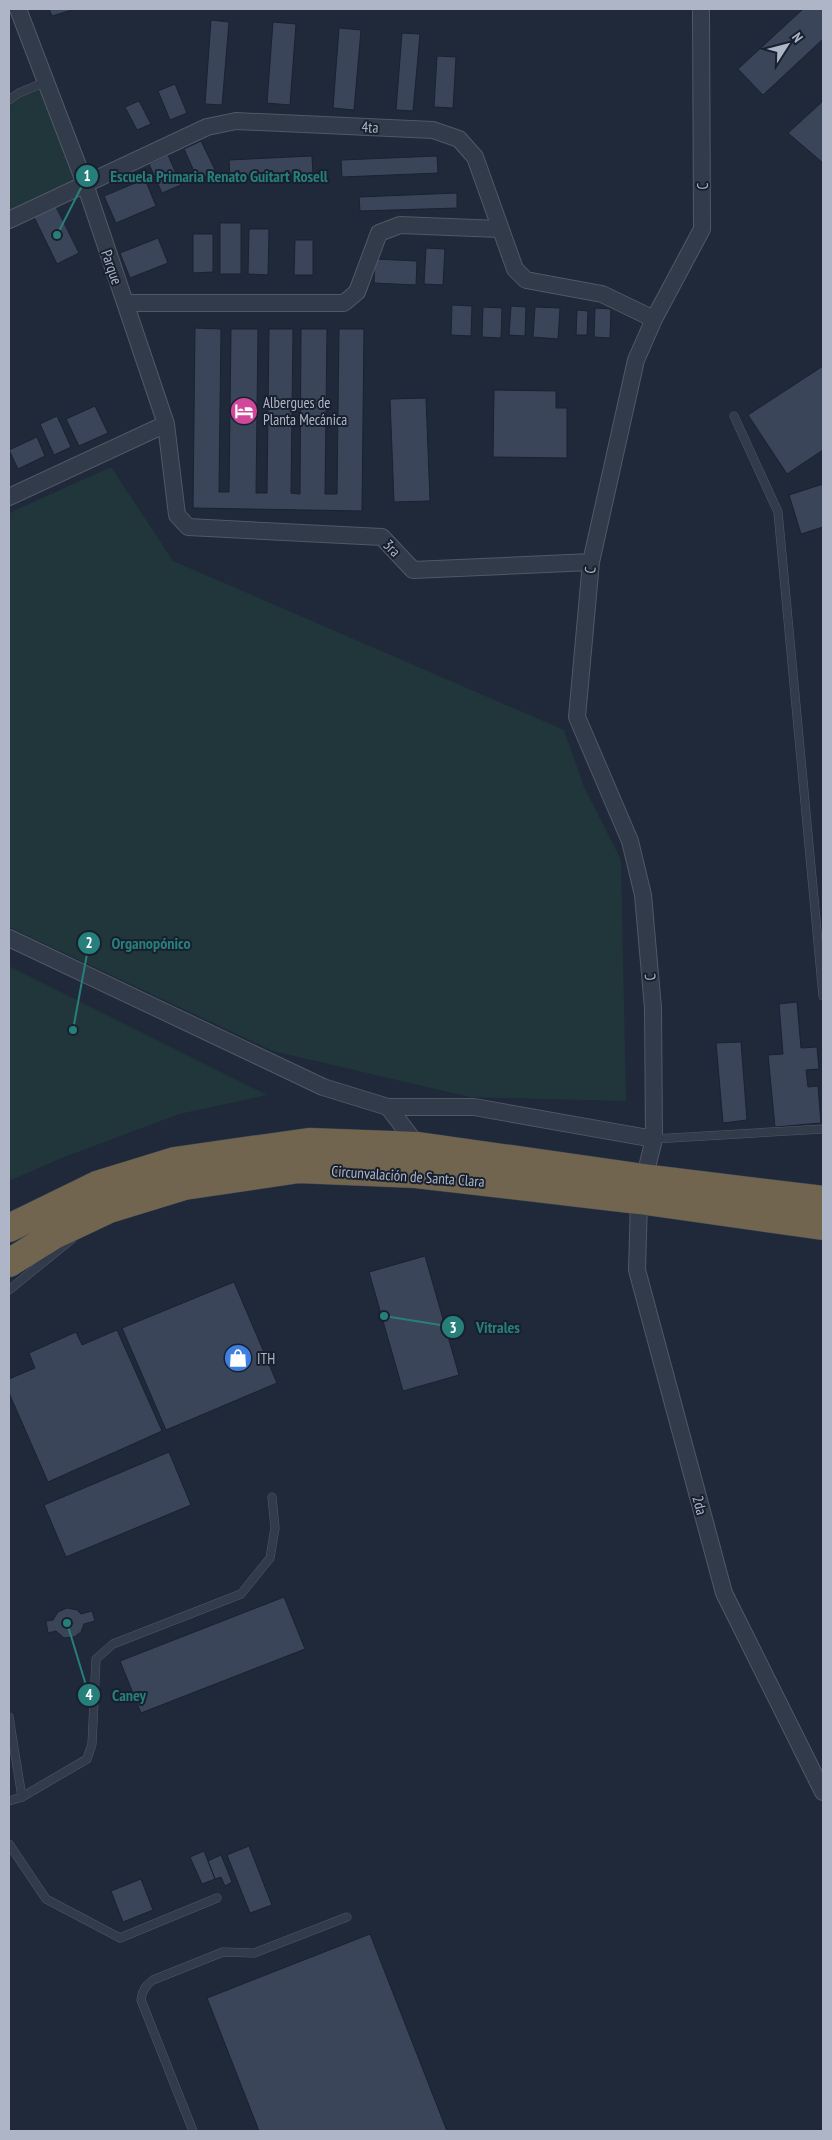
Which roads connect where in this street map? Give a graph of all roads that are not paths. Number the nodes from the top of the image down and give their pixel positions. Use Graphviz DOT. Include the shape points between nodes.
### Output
graph roads {
  1 [pos="18,9"];
  2 [pos="701,9"];
  3 [pos="46,82"];
  4 [pos="9,100"];
  5 [pos="85,184"];
  6 [pos="9,220"];
  7 [pos="499,229"];
  8 [pos="125,303"];
  9 [pos="654,319"];
  10 [pos="734,416"];
  11 [pos="166,424"];
  12 [pos="9,497"];
  13 [pos="188,527"];
  14 [pos="591,562"];
  15 [pos="9,938"];
  16 [pos="823,996"];
  17 [pos="388,1107"];
  18 [pos="823,1129"];
  19 [pos="654,1139"];
  20 [pos="418,1146"];
  21 [pos="642,1189"];
  22 [pos="103,1197"];
  23 [pos="823,1200"];
  24 [pos="823,1226"];
  25 [pos="9,1228"];
  26 [pos="9,1263"];
  27 [pos="9,1290"];
  28 [pos="272,1497"];
  29 [pos="9,1717"];
  30 [pos="823,1792"];
  31 [pos="22,1797"];
  32 [pos="9,1801"];
  33 [pos="9,1844"];
  34 [pos="217,1898"];
  35 [pos="347,1917"];
  36 [pos="193,2131"];
  1 -- 3 [label="street, Parque"];
  2 -- 9 [label="street, C" via="702,229"];
  3 -- 4 [label="lane"];
  3 -- 5 [label="street, Parque"];
  5 -- 6 [label="street, 4ta"];
  5 -- 7 [label="street, 4ta" via="207,127 236,121 433,130 459,139 475,157"];
  5 -- 8 [label="street, Parque"];
  7 -- 8 [label="street" via="400,224 380,233 357,292 344,302"];
  7 -- 9 [label="street, 4ta" via="515,269 526,280 602,294"];
  8 -- 11 [label="street, Parque"];
  9 -- 14 [label="street, C" via="636,360"];
  10 -- 16 [label="lane" via="778,512"];
  11 -- 12 [label="street"];
  11 -- 13 [label="street, Parque" via="177,515"];
  13 -- 14 [label="street, 3ra" via="382,537 413,570"];
  14 -- 19 [label="street, C" via="578,716 630,841 643,895 653,1008"];
  15 -- 17 [label="street" via="324,1087"];
  17 -- 19 [label="street" via="474,1107"];
  17 -- 20 [label="street"];
  18 -- 19 [label="lane"];
  19 -- 21 [label="street, C"];
  20 -- 21 [label="highway, Circunvalación de Santa Clara"];
  20 -- 22 [label="highway, Circunvalación de Santa Clara" via="310,1142 175,1161"];
  21 -- 22 [label="highway, Circunvalación de Santa Clara" via="299,1169"];
  21 -- 23 [label="highway, Circunvalación de Santa Clara"];
  21 -- 24 [label="highway, Circunvalación de Santa Clara"];
  21 -- 30 [label="street, 2da" via="637,1270 724,1593"];
  22 -- 25 [label="highway, Circunvalación de Santa Clara"];
  22 -- 26 [label="highway, Circunvalación de Santa Clara" via="54,1235"];
  22 -- 27 [label="lane"];
  28 -- 31 [label="lane" via="275,1528 270,1558 258,1574 241,1594 113,1644 96,1659 92,1744 87,1758"];
  29 -- 31 [label="lane"];
  31 -- 32 [label="lane"];
  33 -- 34 [label="lane" via="46,1899 120,1938"];
  35 -- 36 [label="lane" via="254,1953 223,1952 153,1980 146,1986 142,2000"];
}
